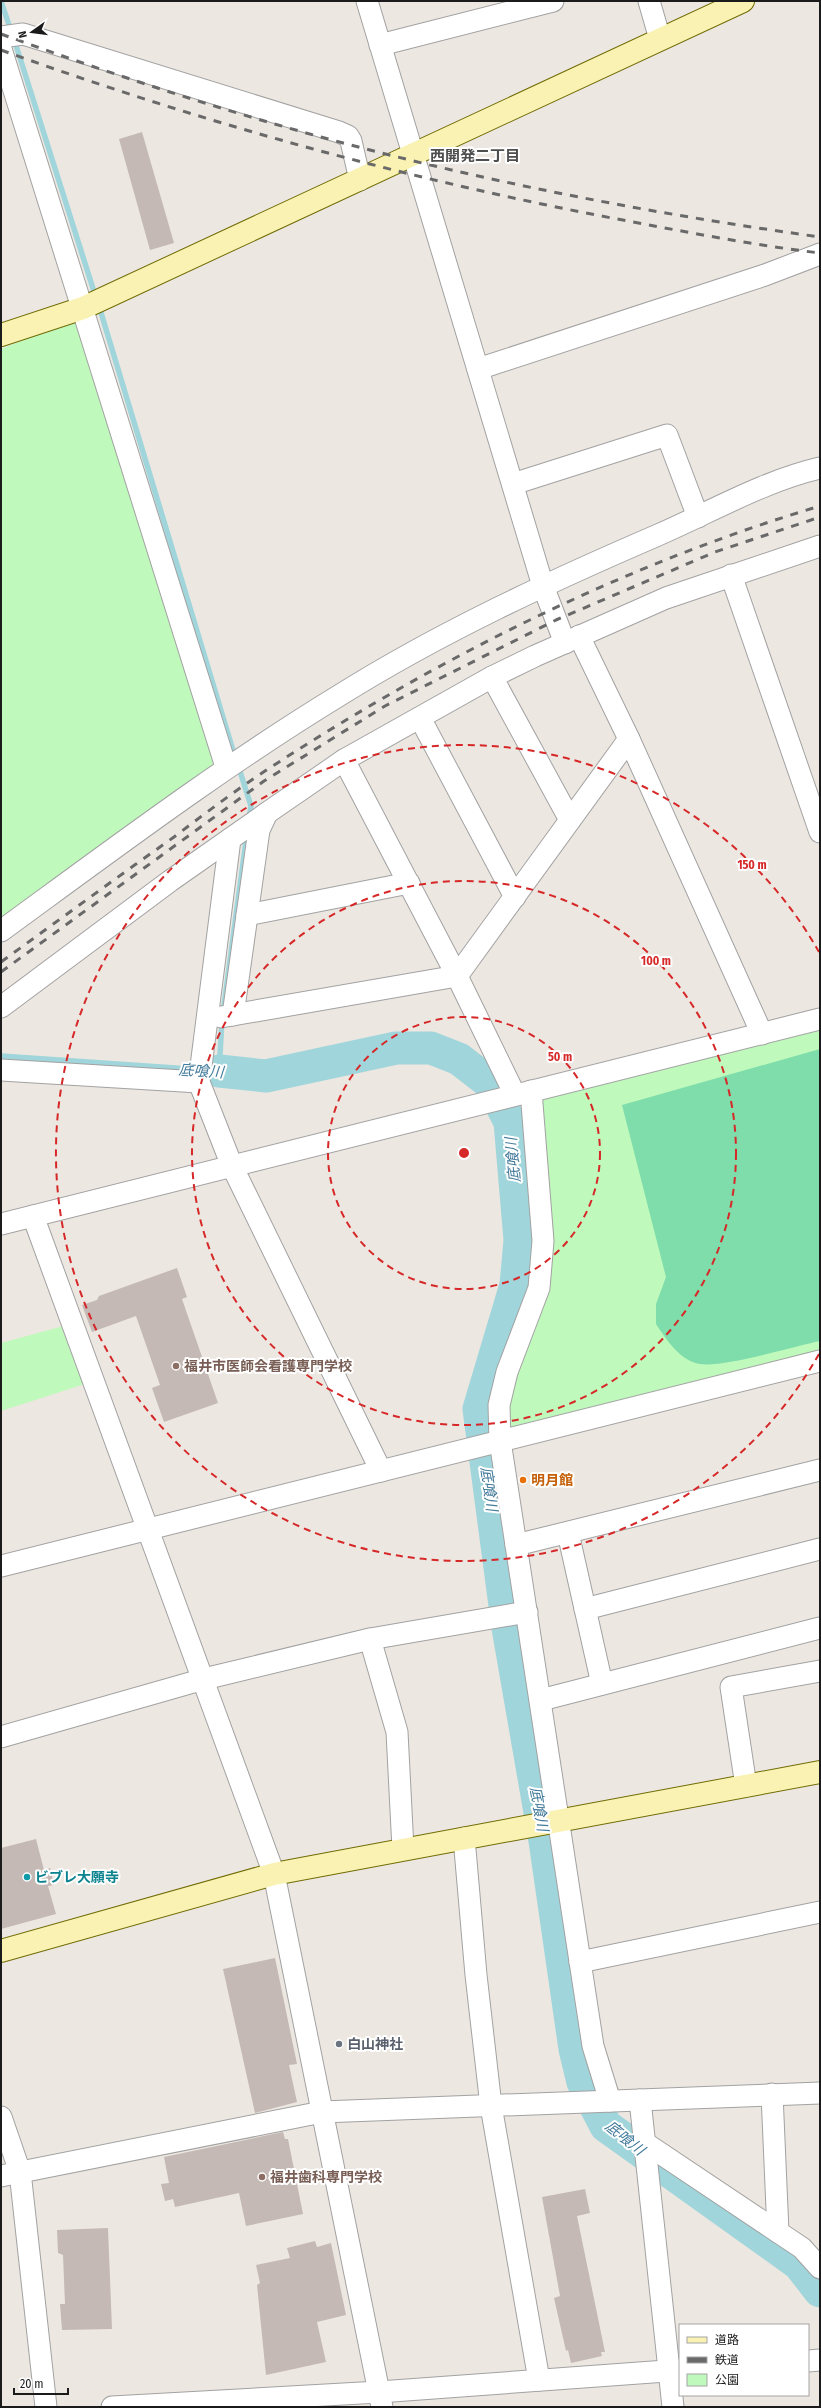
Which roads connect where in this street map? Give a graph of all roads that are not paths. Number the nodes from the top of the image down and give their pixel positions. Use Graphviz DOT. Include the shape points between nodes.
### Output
graph roads {
  1 [pos="367,1"];
  2 [pos="553,1"];
  3 [pos="649,1"];
  4 [pos="743,1"];
  5 [pos="1,37"];
  6 [pos="660,39"];
  7 [pos="380,46"];
  8 [pos="1,49"];
  9 [pos="413,155"];
  10 [pos="360,180"];
  11 [pos="820,254"];
  12 [pos="83,308"];
  13 [pos="1,335"];
  14 [pos="478,368"];
  15 [pos="820,468"];
  16 [pos="513,484"];
  17 [pos="698,518"];
  18 [pos="820,546"];
  19 [pos="732,575"];
  20 [pos="543,586"];
  21 [pos="572,640"];
  22 [pos="492,677"];
  23 [pos="420,718"];
  24 [pos="629,739"];
  25 [pos="344,760"];
  26 [pos="226,767"];
  27 [pos="815,804"];
  28 [pos="267,813"];
  29 [pos="570,820"];
  30 [pos="820,832"];
  31 [pos="230,839"];
  32 [pos="409,883"];
  33 [pos="514,897"];
  34 [pos="247,915"];
  35 [pos="1,931"];
  36 [pos="457,976"];
  37 [pos="1,1007"];
  38 [pos="233,1015"];
  39 [pos="820,1019"];
  40 [pos="207,1020"];
  41 [pos="762,1034"];
  42 [pos="1,1070"];
  43 [pos="199,1082"];
  44 [pos="523,1093"];
  45 [pos="232,1166"];
  46 [pos="33,1216"];
  47 [pos="1,1224"];
  48 [pos="820,1361"];
  49 [pos="500,1441"];
  50 [pos="820,1470"];
  51 [pos="381,1471"];
  52 [pos="149,1529"];
  53 [pos="568,1533"];
  54 [pos="516,1545"];
  55 [pos="820,1549"];
  56 [pos="1,1566"];
  57 [pos="585,1609"];
  58 [pos="527,1612"];
  59 [pos="820,1628"];
  60 [pos="370,1639"];
  61 [pos="820,1671"];
  62 [pos="204,1679"];
  63 [pos="602,1684"];
  64 [pos="541,1700"];
  65 [pos="1,1737"];
  66 [pos="820,1772"];
  67 [pos="746,1786"];
  68 [pos="560,1820"];
  69 [pos="464,1838"];
  70 [pos="403,1850"];
  71 [pos="274,1874"];
  72 [pos="820,1912"];
  73 [pos="1,1951"];
  74 [pos="580,1962"];
  75 [pos="820,2093"];
  76 [pos="772,2094"];
  77 [pos="640,2100"];
  78 [pos="610,2101"];
  79 [pos="492,2106"];
  80 [pos="322,2112"];
  81 [pos="1,2117"];
  82 [pos="645,2143"];
  83 [pos="11,2174"];
  84 [pos="778,2232"];
  85 [pos="820,2268"];
  86 [pos="820,2360"];
  87 [pos="809,2361"];
  88 [pos="675,2370"];
  89 [pos="539,2380"];
  90 [pos="380,2399"];
  91 [pos="46,2407"];
  92 [pos="112,2407"];
  93 [pos="673,2407"];
  1 -- 7 [label="street"];
  2 -- 7 [label="street"];
  3 -- 6 [label="street"];
  4 -- 6 [label="street"];
  5 -- 10 [label="street" via="23,34 339,132 348,136 351,141"];
  6 -- 9 [label="street"];
  7 -- 9 [label="street"];
  8 -- 12 [label="street"];
  9 -- 10 [label="street"];
  9 -- 14 [label="street"];
  10 -- 12 [label="street"];
  11 -- 14 [label="street" via="764,275"];
  12 -- 13 [label="street"];
  12 -- 26 [label="street"];
  14 -- 16 [label="street"];
  15 -- 17 [label="street" via="764,487"];
  16 -- 17 [label="street" via="667,435"];
  16 -- 20 [label="street"];
  17 -- 20 [label="street"];
  18 -- 19 [label="street"];
  19 -- 21 [label="street" via="666,598"];
  19 -- 27 [label="street"];
  20 -- 21 [label="street"];
  20 -- 26 [label="street" via="416,650 340,694"];
  21 -- 22 [label="street"];
  21 -- 24 [label="street"];
  22 -- 23 [label="street"];
  22 -- 29 [label="street"];
  23 -- 25 [label="street"];
  23 -- 33 [label="street"];
  24 -- 29 [label="street"];
  24 -- 41 [label="street"];
  25 -- 28 [label="street"];
  25 -- 32 [label="street"];
  26 -- 35 [label="street"];
  27 -- 30 [label="street"];
  28 -- 31 [label="street"];
  28 -- 34 [label="street" via="259,830"];
  29 -- 33 [label="street"];
  31 -- 37 [label="street"];
  31 -- 40 [label="street"];
  32 -- 34 [label="street"];
  32 -- 36 [label="street"];
  33 -- 36 [label="street"];
  34 -- 38 [label="street"];
  36 -- 38 [label="street"];
  36 -- 44 [label="street"];
  38 -- 40 [label="street"];
  39 -- 41 [label="street"];
  40 -- 43 [label="street"];
  41 -- 44 [label="street"];
  42 -- 43 [label="street"];
  43 -- 45 [label="street"];
  44 -- 45 [label="street"];
  44 -- 49 [label="street" via="543,1241 539,1288 507,1372 499,1405"];
  45 -- 46 [label="street"];
  45 -- 51 [label="street"];
  46 -- 47 [label="street"];
  46 -- 52 [label="street"];
  48 -- 49 [label="street"];
  49 -- 51 [label="street"];
  49 -- 54 [label="street"];
  50 -- 53 [label="street"];
  51 -- 52 [label="street"];
  52 -- 56 [label="street"];
  52 -- 62 [label="street"];
  53 -- 54 [label="street"];
  53 -- 57 [label="street"];
  54 -- 58 [label="street"];
  55 -- 57 [label="street"];
  57 -- 63 [label="street"];
  58 -- 60 [label="street"];
  58 -- 64 [label="street"];
  59 -- 63 [label="street"];
  60 -- 62 [label="street"];
  60 -- 70 [label="street" via="397,1732"];
  61 -- 67 [label="street" via="731,1687"];
  62 -- 65 [label="street"];
  62 -- 71 [label="street"];
  63 -- 64 [label="street"];
  64 -- 68 [label="street"];
  66 -- 67 [label="street"];
  67 -- 68 [label="street"];
  68 -- 69 [label="street"];
  68 -- 74 [label="street"];
  69 -- 70 [label="street"];
  69 -- 79 [label="street" via="476,1975"];
  70 -- 71 [label="street"];
  71 -- 73 [label="street"];
  71 -- 80 [label="street"];
  72 -- 74 [label="street"];
  74 -- 78 [label="street" via="593,2046"];
  75 -- 76 [label="street"];
  76 -- 77 [label="street"];
  76 -- 84 [label="street"];
  77 -- 78 [label="street"];
  77 -- 82 [label="street"];
  78 -- 79 [label="street"];
  79 -- 80 [label="street"];
  79 -- 89 [label="street"];
  80 -- 83 [label="street"];
  80 -- 90 [label="street"];
  81 -- 83 [label="street"];
  82 -- 84 [label="street"];
  82 -- 88 [label="street"];
  83 -- 91 [label="street"];
  84 -- 85 [label="street" via="802,2248"];
  86 -- 87 [label="street"];
  88 -- 89 [label="street"];
  88 -- 93 [label="street"];
  89 -- 90 [label="street"];
  90 -- 92 [label="street"];
}
